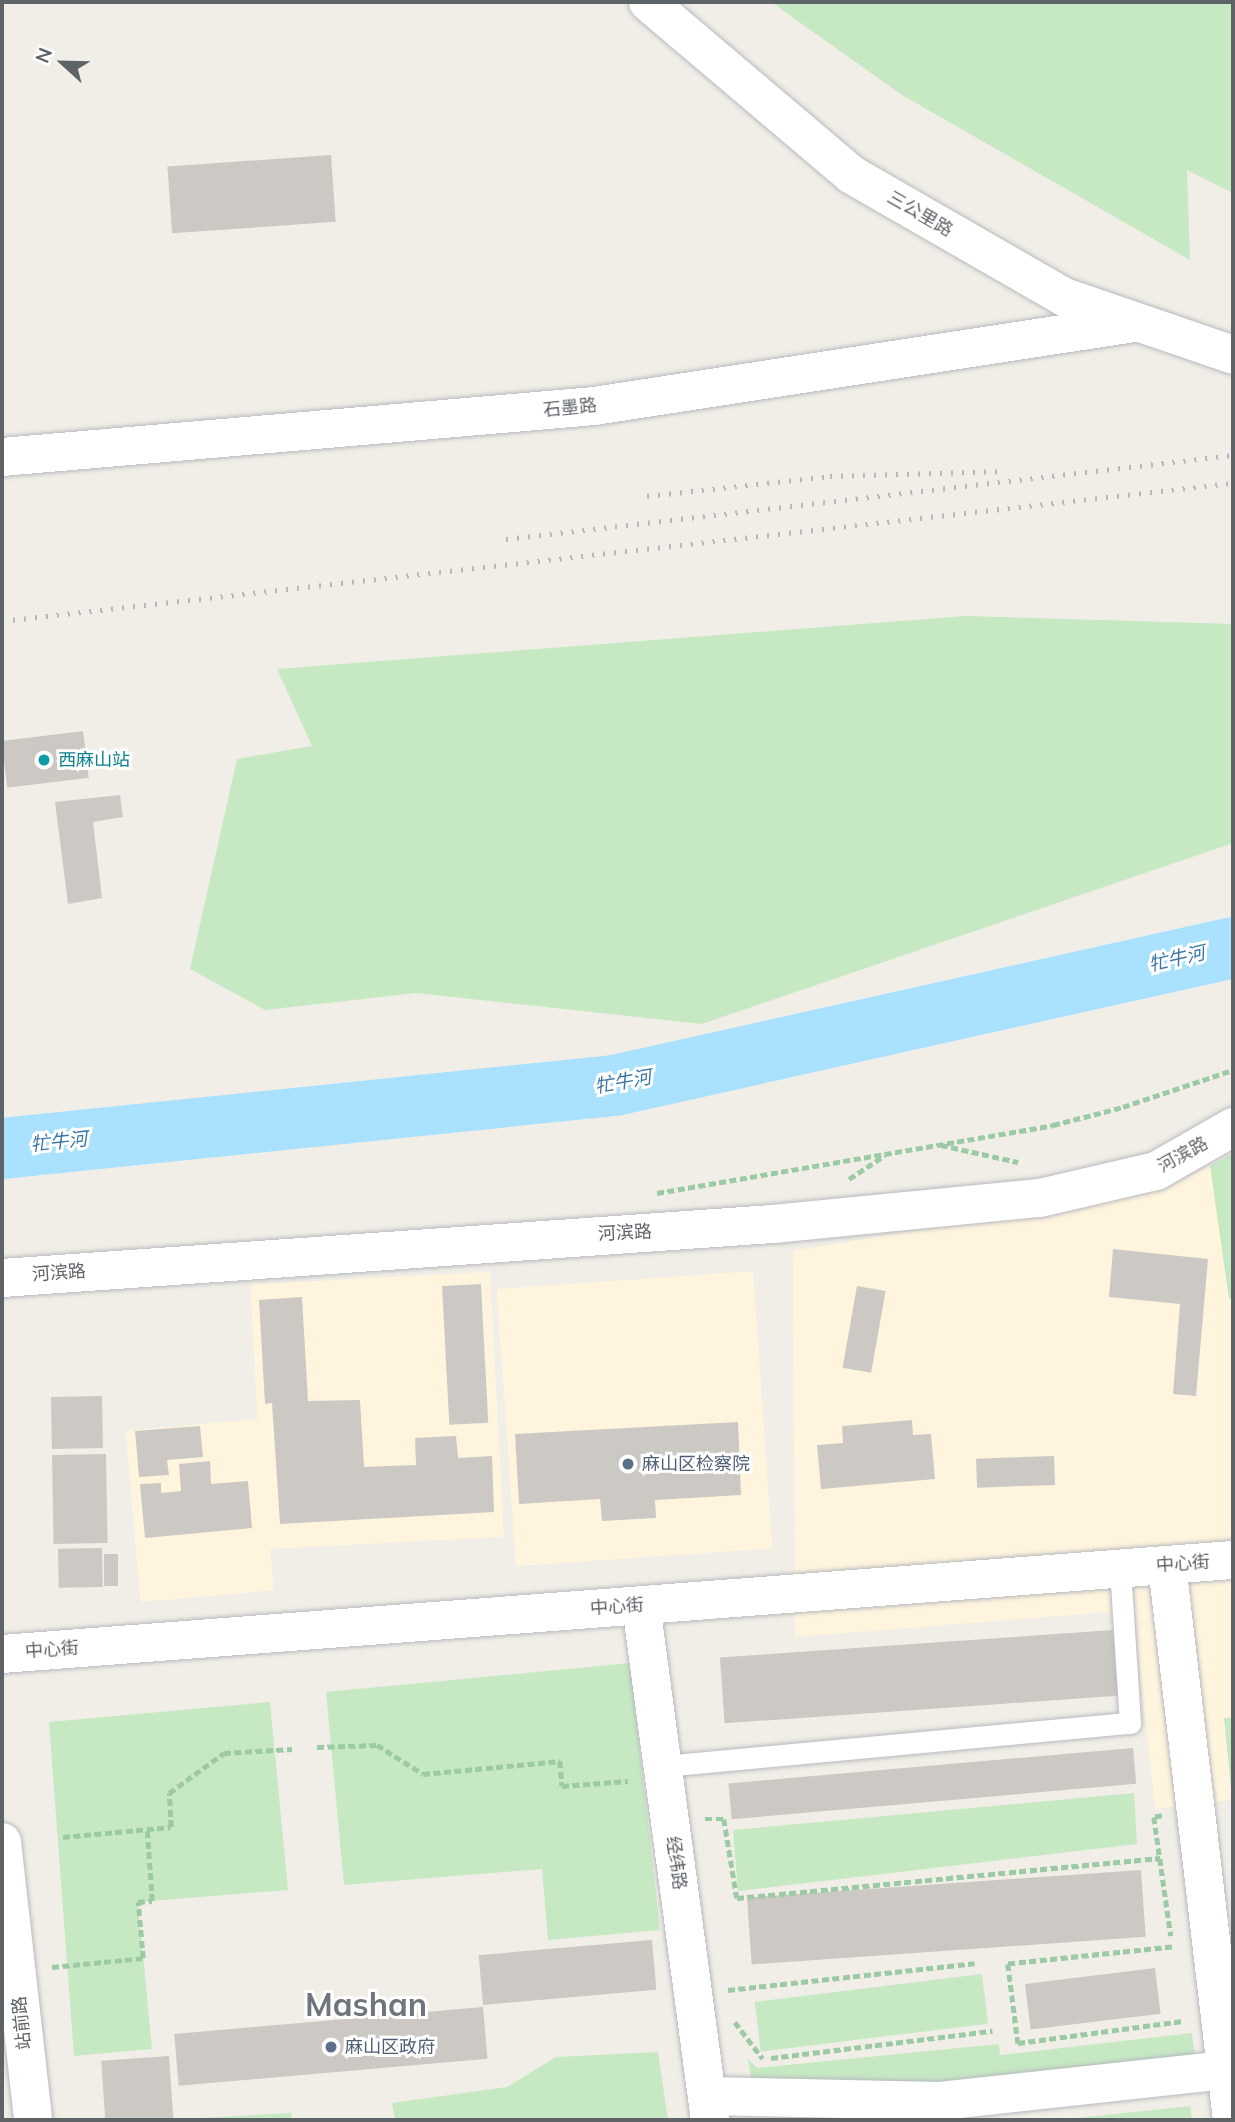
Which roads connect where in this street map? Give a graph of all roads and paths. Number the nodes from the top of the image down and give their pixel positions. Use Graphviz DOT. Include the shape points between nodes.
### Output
graph roads {
  1 [pos="648,2"];
  2 [pos="1134,323"];
  3 [pos="1233,355"];
  4 [pos="2,457"];
  5 [pos="1233,1070"];
  6 [pos="1233,1127"];
  7 [pos="937,1145"];
  8 [pos="1030,1165"];
  9 [pos="643,1195"];
  10 [pos="2,1278"];
  11 [pos="1233,1560"];
  12 [pos="1167,1565"];
  13 [pos="1120,1569"];
  14 [pos="641,1605"];
  15 [pos="2,1654"];
  16 [pos="317,1747"];
  17 [pos="292,1749"];
  18 [pos="664,1773"];
  19 [pos="1197,1809"];
  20 [pos="704,1819"];
  21 [pos="148,1829"];
  22 [pos="63,1837"];
  23 [pos="2,1842"];
  24 [pos="1160,1858"];
  25 [pos="1172,1947"];
  26 [pos="1174,1960"];
  27 [pos="975,1964"];
  28 [pos="16,1970"];
  29 [pos="724,1991"];
  30 [pos="1181,2010"];
  31 [pos="733,2020"];
  32 [pos="992,2031"];
  33 [pos="1226,2070"];
  34 [pos="708,2108"];
  35 [pos="33,2120"];
  36 [pos="1232,2120"];
  1 -- 2 [label="street, 三公里路" via="852,175 1064,297"];
  2 -- 3 [label="street, 三公里路"];
  2 -- 4 [label="street, 石墨路" via="594,406"];
  5 -- 7 [label="path" via="1111,1110"];
  6 -- 10 [label="street, 河滨路" via="1156,1171 1040,1198 773,1224"];
  7 -- 8 [label="path"];
  7 -- 9 [label="path"];
  11 -- 12 [label="street, 中心街"];
  12 -- 13 [label="street, 中心街"];
  12 -- 19 [label="street"];
  13 -- 14 [label="street, 中心街"];
  13 -- 18 [label="lane" via="1130,1723"];
  14 -- 15 [label="street, 中心街"];
  14 -- 18 [label="street, 经纬路"];
  16 -- 18 [label="path" via="377,1745 423,1774 560,1761 562,1786"];
  17 -- 21 [label="path" via="224,1753 169,1793 171,1827"];
  18 -- 34 [label="street, 经纬路"];
  19 -- 24 [label="path" via="1154,1817"];
  19 -- 33 [label="street"];
  20 -- 24 [label="path" via="724,1819 737,1898"];
  21 -- 22 [label="path"];
  21 -- 28 [label="path" via="152,1901 138,1902 143,1958"];
  23 -- 28 [label="street, 站前路"];
  24 -- 25 [label="path"];
  25 -- 26 [label="path"];
  25 -- 30 [label="path" via="1008,1964 1018,2043 1183,2022"];
  27 -- 29 [label="path"];
  28 -- 35 [label="street, 站前路"];
  31 -- 32 [label="path" via="761,2059"];
  33 -- 34 [label="street" via="940,2101"];
  33 -- 36 [label="street"];
}
